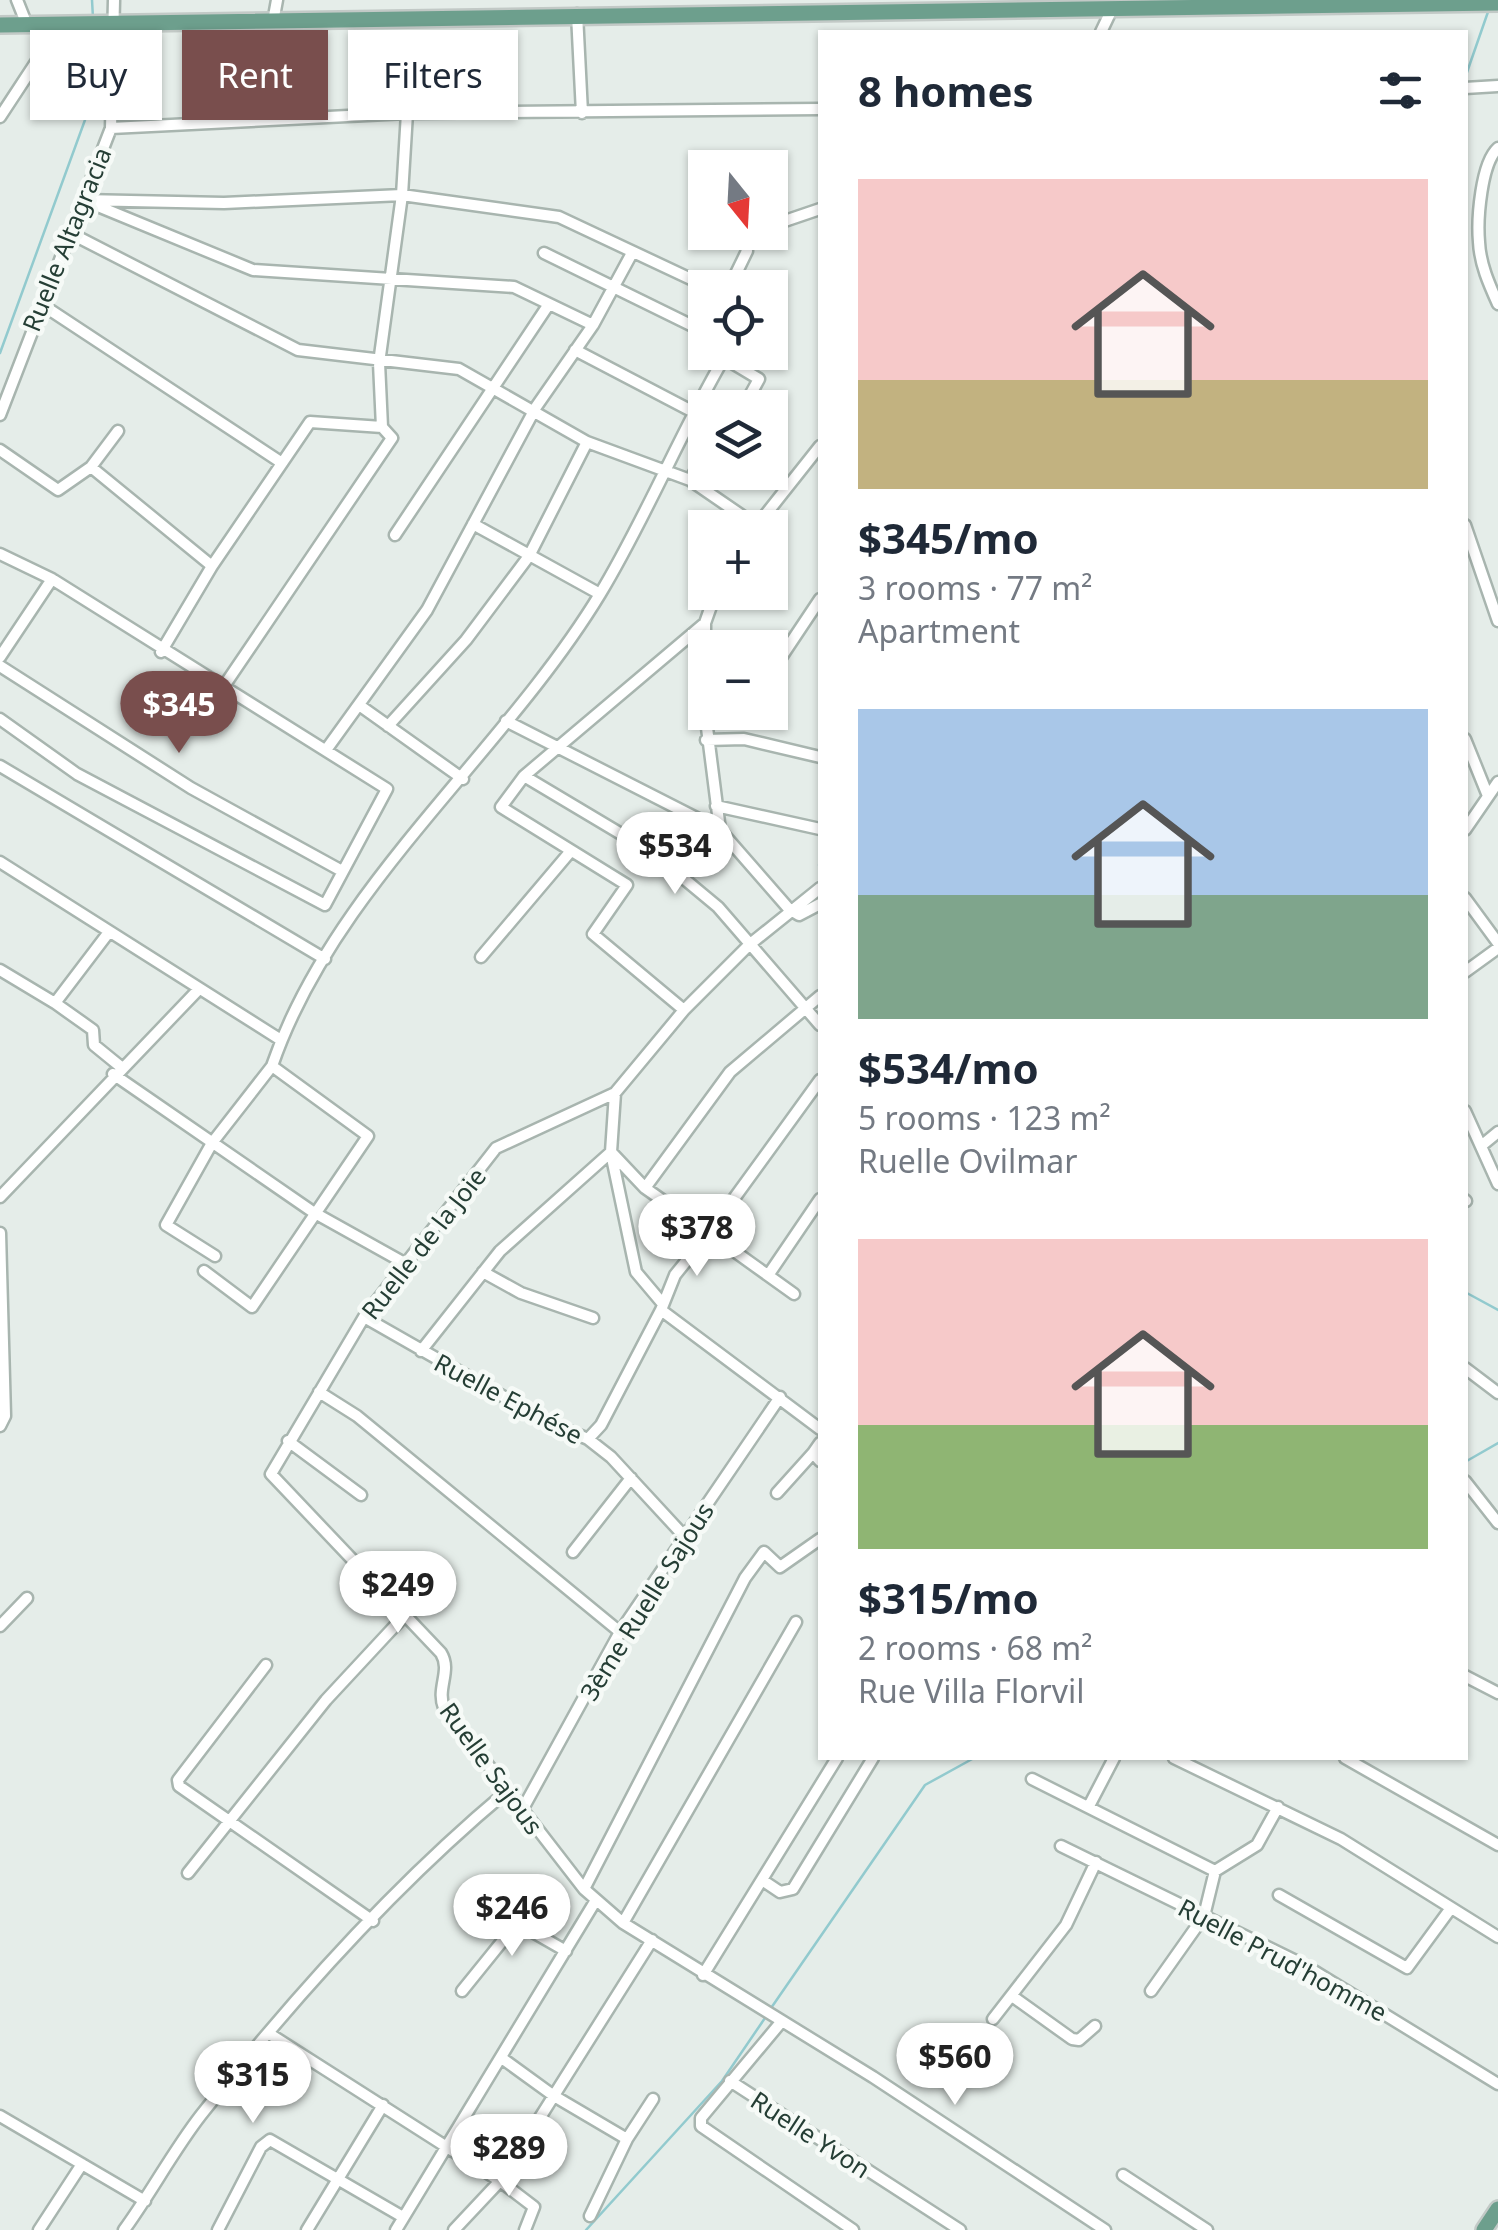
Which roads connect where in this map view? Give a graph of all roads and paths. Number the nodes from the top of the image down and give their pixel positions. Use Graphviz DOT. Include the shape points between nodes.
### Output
graph roads {
  1 [pos="17,0"];
  2 [pos="114,0"];
  3 [pos="278,0"];
  4 [pos="1208,3"];
  5 [pos="1240,3"];
  6 [pos="1498,3"];
  7 [pos="858,5"];
  8 [pos="1002,5"];
  9 [pos="1129,6"];
  10 [pos="619,7"];
  11 [pos="560,8"];
  12 [pos="1112,11"];
  13 [pos="577,14"];
  14 [pos="274,22"];
  15 [pos="106,23"];
  16 [pos="27,24"];
  17 [pos="0,25"];
  18 [pos="54,25"];
  19 [pos="1102,30"];
  20 [pos="1498,86"];
  21 [pos="1468,88"];
  22 [pos="818,108"];
  23 [pos="518,113"];
  24 [pos="582,113"];
  25 [pos="348,116"];
  26 [pos="0,117"];
  27 [pos="407,120"];
  28 [pos="110,128"];
  29 [pos="1498,148"];
  30 [pos="402,195"];
  31 [pos="83,200"];
  32 [pos="818,209"];
  33 [pos="788,220"];
  34 [pos="70,234"];
  35 [pos="1478,239"];
  36 [pos="1468,240"];
  37 [pos="544,252"];
  38 [pos="632,253"];
  39 [pos="392,278"];
  40 [pos="688,278"];
  41 [pos="612,288"];
  42 [pos="41,304"];
  43 [pos="549,304"];
  44 [pos="1498,304"];
  45 [pos="688,324"];
  46 [pos="593,325"];
  47 [pos="576,350"];
  48 [pos="379,363"];
  49 [pos="746,370"];
  50 [pos="493,389"];
  51 [pos="753,390"];
  52 [pos="688,407"];
  53 [pos="534,413"];
  54 [pos="0,415"];
  55 [pos="688,420"];
  56 [pos="382,427"];
  57 [pos="118,431"];
  58 [pos="587,442"];
  59 [pos="818,449"];
  60 [pos="0,450"];
  61 [pos="282,463"];
  62 [pos="90,466"];
  63 [pos="663,468"];
  64 [pos="688,479"];
  65 [pos="704,490"];
  66 [pos="732,510"];
  67 [pos="769,510"];
  68 [pos="473,524"];
  69 [pos="1468,534"];
  70 [pos="394,535"];
  71 [pos="0,554"];
  72 [pos="529,556"];
  73 [pos="212,566"];
  74 [pos="52,580"];
  75 [pos="600,594"];
  76 [pos="818,602"];
  77 [pos="710,610"];
  78 [pos="1498,620"];
  79 [pos="705,623"];
  80 [pos="705,630"];
  81 [pos="788,647"];
  82 [pos="161,652"];
  83 [pos="0,657"];
  84 [pos="0,666"];
  85 [pos="222,689"];
  86 [pos="359,705"];
  87 [pos="0,719"];
  88 [pos="506,721"];
  89 [pos="388,726"];
  90 [pos="706,730"];
  91 [pos="706,740"];
  92 [pos="1468,746"];
  93 [pos="326,750"];
  94 [pos="558,751"];
  95 [pos="818,757"];
  96 [pos="0,766"];
  97 [pos="524,776"];
  98 [pos="463,779"];
  99 [pos="1498,782"];
  100 [pos="1488,796"];
  101 [pos="716,806"];
  102 [pos="1468,826"];
  103 [pos="818,829"];
  104 [pos="720,830"];
  105 [pos="570,852"];
  106 [pos="0,862"];
  107 [pos="342,871"];
  108 [pos="818,889"];
  109 [pos="1468,902"];
  110 [pos="818,905"];
  111 [pos="789,909"];
  112 [pos="108,932"];
  113 [pos="749,944"];
  114 [pos="1498,946"];
  115 [pos="482,958"];
  116 [pos="325,959"];
  117 [pos="0,970"];
  118 [pos="1468,970"];
  119 [pos="199,989"];
  120 [pos="818,998"];
  121 [pos="55,1003"];
  122 [pos="806,1008"];
  123 [pos="684,1010"];
  124 [pos="818,1023"];
  125 [pos="281,1040"];
  126 [pos="272,1066"];
  127 [pos="117,1071"];
  128 [pos="818,1083"];
  129 [pos="615,1093"];
  130 [pos="1468,1118"];
  131 [pos="1498,1132"];
  132 [pos="212,1143"];
  133 [pos="1481,1146"];
  134 [pos="611,1152"];
  135 [pos="1498,1184"];
  136 [pos="646,1188"];
  137 [pos="0,1197"];
  138 [pos="818,1202"];
  139 [pos="312,1212"];
  140 [pos="0,1233"];
  141 [pos="709,1233"];
  142 [pos="215,1256"];
  143 [pos="408,1265"];
  144 [pos="204,1272"];
  145 [pos="483,1272"];
  146 [pos="769,1274"];
  147 [pos="794,1294"];
  148 [pos="662,1308"];
  149 [pos="364,1317"];
  150 [pos="593,1318"];
  151 [pos="422,1351"];
  152 [pos="1468,1370"];
  153 [pos="319,1392"];
  154 [pos="1498,1393"];
  155 [pos="780,1397"];
  156 [pos="2,1418"];
  157 [pos="818,1426"];
  158 [pos="588,1439"];
  159 [pos="288,1441"];
  160 [pos="818,1452"];
  161 [pos="631,1478"];
  162 [pos="1468,1485"];
  163 [pos="778,1492"];
  164 [pos="361,1495"];
  165 [pos="1498,1522"];
  166 [pos="684,1536"];
  167 [pos="818,1540"];
  168 [pos="573,1552"];
  169 [pos="26,1598"];
  170 [pos="405,1615"];
  171 [pos="796,1622"];
  172 [pos="0,1626"];
  173 [pos="620,1632"];
  174 [pos="266,1665"];
  175 [pos="1468,1678"];
  176 [pos="1498,1693"];
  177 [pos="836,1760"];
  178 [pos="873,1760"];
  179 [pos="1113,1760"];
  180 [pos="1178,1760"];
  181 [pos="1349,1760"];
  182 [pos="1032,1779"];
  183 [pos="506,1792"];
  184 [pos="1089,1806"];
  185 [pos="1278,1807"];
  186 [pos="521,1812"];
  187 [pos="230,1818"];
  188 [pos="1498,1845"];
  189 [pos="1062,1846"];
  190 [pos="1096,1862"];
  191 [pos="1215,1871"];
  192 [pos="188,1874"];
  193 [pos="762,1880"];
  194 [pos="584,1889"];
  195 [pos="1280,1894"];
  196 [pos="596,1900"];
  197 [pos="1452,1908"];
  198 [pos="1204,1916"];
  199 [pos="373,1921"];
  200 [pos="623,1923"];
  201 [pos="1498,1937"];
  202 [pos="652,1940"];
  203 [pos="566,1951"];
  204 [pos="703,1975"];
  205 [pos="462,1990"];
  206 [pos="1151,1991"];
  207 [pos="1012,1996"];
  208 [pos="993,2019"];
  209 [pos="782,2021"];
  210 [pos="1095,2026"];
  211 [pos="268,2033"];
  212 [pos="503,2059"];
  213 [pos="730,2081"];
  214 [pos="1498,2084"];
  215 [pos="554,2096"];
  216 [pos="653,2098"];
  217 [pos="384,2105"];
  218 [pos="0,2116"];
  219 [pos="626,2138"];
  220 [pos="446,2145"];
  221 [pos="82,2164"];
  222 [pos="1124,2175"];
  223 [pos="338,2179"];
  224 [pos="500,2181"];
  225 [pos="145,2201"];
  226 [pos="1498,2208"];
  227 [pos="590,2216"];
  228 [pos="404,2217"];
  229 [pos="39,2230"];
  230 [pos="124,2230"];
  231 [pos="218,2230"];
  232 [pos="307,2230"];
  233 [pos="396,2230"];
  234 [pos="454,2230"];
  235 [pos="525,2230"];
  236 [pos="853,2230"];
  237 [pos="960,2230"];
  238 [pos="1106,2230"];
  239 [pos="1206,2230"];
  240 [pos="1484,2230"];
  1 -- 16 [label="street"];
  2 -- 15 [label="street, Ruelle Altagracia"];
  3 -- 14 [label="street"];
  4 -- 5 [label="main road"];
  4 -- 9 [label="main road"];
  5 -- 6 [label="main road"];
  7 -- 8 [label="main road"];
  7 -- 10 [label="main road"];
  8 -- 12 [label="main road"];
  9 -- 12 [label="main road"];
  10 -- 13 [label="main road"];
  11 -- 13 [label="main road"];
  11 -- 14 [label="main road"];
  12 -- 19 [label="street"];
  13 -- 24 [label="street"];
  14 -- 15 [label="main road"];
  15 -- 18 [label="main road"];
  15 -- 28 [label="street, Ruelle Altagracia"];
  16 -- 17 [label="main road"];
  16 -- 18 [label="main road"];
  18 -- 26 [label="street"];
  20 -- 21 [label="street"];
  22 -- 24 [label="street"];
  23 -- 24 [label="street"];
  25 -- 28 [label="street"];
  27 -- 30 [label="street"];
  28 -- 31 [label="street, Ruelle Altagracia"];
  29 -- 35 [label="street" via="1489,158"];
  30 -- 31 [label="street" via="224,204"];
  30 -- 38 [label="street" via="558,216"];
  30 -- 39 [label="street"];
  31 -- 34 [label="street, Ruelle Altagracia"];
  31 -- 39 [label="street" via="253,270"];
  32 -- 33 [label="street"];
  34 -- 42 [label="street, Ruelle Altagracia"];
  34 -- 48 [label="street" via="298,350"];
  35 -- 36 [label="street"];
  35 -- 44 [label="street"];
  37 -- 41 [label="street"];
  38 -- 40 [label="street"];
  38 -- 41 [label="street"];
  39 -- 43 [label="street" via="514,287"];
  39 -- 48 [label="street"];
  41 -- 45 [label="street"];
  41 -- 46 [label="street"];
  42 -- 54 [label="street, Ruelle Altagracia"];
  42 -- 61 [label="street"];
  43 -- 46 [label="street"];
  43 -- 50 [label="street"];
  46 -- 47 [label="street"];
  47 -- 52 [label="street"];
  47 -- 53 [label="street"];
  48 -- 50 [label="street" via="459,369"];
  48 -- 56 [label="street"];
  49 -- 51 [label="street" via="759,379"];
  50 -- 53 [label="street"];
  50 -- 70 [label="street"];
  53 -- 58 [label="street"];
  53 -- 68 [label="street"];
  55 -- 63 [label="street"];
  56 -- 61 [label="street" via="310,422"];
  56 -- 85 [label="street" via="392,438"];
  57 -- 62 [label="street"];
  58 -- 63 [label="street"];
  58 -- 72 [label="street"];
  59 -- 67 [label="street"];
  60 -- 62 [label="street" via="58,490"];
  61 -- 73 [label="street"];
  62 -- 73 [label="street"];
  63 -- 64 [label="street"];
  63 -- 75 [label="street"];
  65 -- 66 [label="street"];
  68 -- 72 [label="street"];
  68 -- 86 [label="street" via="427,610"];
  69 -- 78 [label="street"];
  71 -- 74 [label="street"];
  72 -- 75 [label="street"];
  72 -- 89 [label="street" via="466,640"];
  73 -- 82 [label="street"];
  74 -- 82 [label="street"];
  74 -- 83 [label="street"];
  75 -- 88 [label="street"];
  76 -- 81 [label="street"];
  77 -- 79 [label="street"];
  79 -- 80 [label="street"];
  79 -- 94 [label="street"];
  82 -- 85 [label="street"];
  84 -- 107 [label="street" via="191,788"];
  85 -- 93 [label="street"];
  86 -- 89 [label="street"];
  86 -- 93 [label="street"];
  87 -- 107 [label="street" via="77,774 324,905"];
  88 -- 94 [label="street"];
  88 -- 98 [label="street"];
  89 -- 98 [label="street"];
  90 -- 91 [label="street"];
  91 -- 95 [label="street" via="744,739"];
  91 -- 101 [label="street"];
  92 -- 100 [label="street"];
  93 -- 107 [label="street" via="386,790"];
  94 -- 97 [label="street"];
  94 -- 104 [label="street"];
  96 -- 116 [label="street"];
  97 -- 105 [label="street" via="501,807"];
  97 -- 113 [label="street" via="653,853 718,907"];
  98 -- 116 [label="street" via="378,878"];
  99 -- 100 [label="street"];
  100 -- 102 [label="street"];
  101 -- 103 [label="street"];
  101 -- 104 [label="street"];
  104 -- 111 [label="street"];
  105 -- 115 [label="street"];
  105 -- 123 [label="street" via="627,885 593,934"];
  106 -- 112 [label="street"];
  108 -- 111 [label="street, Ruelle de la Joie"];
  109 -- 114 [label="street"];
  110 -- 111 [label="street" via="798,915"];
  111 -- 113 [label="street, Ruelle de la Joie"];
  112 -- 119 [label="street"];
  112 -- 121 [label="street"];
  113 -- 122 [label="street"];
  113 -- 123 [label="street, Ruelle de la Joie"];
  114 -- 118 [label="street"];
  116 -- 125 [label="street" via="301,992"];
  117 -- 121 [label="street"];
  119 -- 125 [label="street"];
  119 -- 127 [label="street"];
  120 -- 122 [label="street"];
  121 -- 127 [label="street" via="93,1030 94,1044"];
  122 -- 124 [label="street"];
  122 -- 136 [label="street" via="730,1072"];
  123 -- 129 [label="street, Ruelle de la Joie"];
  125 -- 126 [label="street"];
  126 -- 132 [label="street"];
  126 -- 139 [label="street" via="368,1136"];
  127 -- 132 [label="street"];
  127 -- 137 [label="street"];
  128 -- 141 [label="street"];
  129 -- 134 [label="street"];
  129 -- 143 [label="street, Ruelle de la Joie" via="496,1148"];
  130 -- 133 [label="street"];
  131 -- 133 [label="street"];
  132 -- 139 [label="street"];
  132 -- 142 [label="street" via="166,1225"];
  133 -- 135 [label="street"];
  134 -- 136 [label="street"];
  134 -- 145 [label="street"];
  134 -- 148 [label="street" via="636,1272"];
  136 -- 141 [label="street"];
  138 -- 146 [label="street"];
  139 -- 143 [label="street"];
  139 -- 144 [label="street" via="252,1308"];
  140 -- 156 [label="street"];
  141 -- 146 [label="street"];
  141 -- 148 [label="street" via="674,1275"];
  143 -- 149 [label="street, Ruelle de la Joie"];
  145 -- 150 [label="street"];
  145 -- 151 [label="street"];
  146 -- 147 [label="street"];
  148 -- 155 [label="street"];
  148 -- 158 [label="street"];
  149 -- 151 [label="street, Ruelle Ephése"];
  149 -- 153 [label="street, Ruelle de la Joie"];
  151 -- 158 [label="street, Ruelle Ephése"];
  152 -- 154 [label="street"];
  153 -- 159 [label="street, Ruelle Sajous"];
  153 -- 173 [label="street"];
  155 -- 157 [label="street"];
  155 -- 166 [label="street, 3ème Ruelle Sajous"];
  158 -- 161 [label="street, Ruelle Ephése"];
  159 -- 164 [label="street"];
  159 -- 170 [label="street, Ruelle Sajous" via="271,1474"];
  160 -- 163 [label="street"];
  161 -- 166 [label="street, Ruelle Ephése"];
  161 -- 168 [label="street"];
  162 -- 165 [label="street"];
  166 -- 173 [label="street, 3ème Ruelle Sajous"];
  167 -- 194 [label="street" via="780,1568 764,1552 745,1578"];
  169 -- 172 [label="street"];
  170 -- 183 [label="street, Ruelle Sajous" via="445,1660 439,1694 444,1708"];
  170 -- 187 [label="street"];
  171 -- 200 [label="street"];
  173 -- 186 [label="street, 3ème Ruelle Sajous"];
  174 -- 187 [label="street" via="178,1780 181,1789"];
  175 -- 176 [label="street"];
  177 -- 193 [label="street"];
  178 -- 193 [label="street" via="793,1890 780,1892"];
  179 -- 184 [label="street"];
  180 -- 185 [label="street"];
  181 -- 188 [label="street"];
  182 -- 184 [label="street"];
  183 -- 186 [label="street, Ruelle Sajous"];
  183 -- 199 [label="street"];
  184 -- 191 [label="street"];
  185 -- 191 [label="street" via="1257,1846"];
  185 -- 197 [label="street"];
  186 -- 194 [label="street, Ruelle Sajous"];
  187 -- 192 [label="street"];
  187 -- 199 [label="street"];
  189 -- 190 [label="street, Ruelle Prud'homme"];
  190 -- 198 [label="street, Ruelle Prud'homme"];
  190 -- 207 [label="street" via="1066,1925"];
  191 -- 198 [label="street"];
  193 -- 204 [label="street"];
  194 -- 196 [label="street, Ruelle Sajous"];
  195 -- 197 [label="street" via="1408,1968"];
  196 -- 200 [label="street, Ruelle Sajous"];
  196 -- 203 [label="street"];
  197 -- 201 [label="street"];
  198 -- 206 [label="street"];
  198 -- 214 [label="street, Ruelle Prud'homme" via="1304,1965"];
  199 -- 211 [label="street"];
  200 -- 202 [label="street, Ruelle Sajous"];
  202 -- 204 [label="street, Ruelle Sajous"];
  202 -- 215 [label="street"];
  203 -- 205 [label="street" via="517,1923"];
  203 -- 212 [label="street"];
  204 -- 209 [label="street, Ruelle Sajous"];
  207 -- 208 [label="street"];
  207 -- 210 [label="street" via="1072,2039"];
  209 -- 213 [label="street, Ruelle Yvon"];
  209 -- 238 [label="street, Ruelle Sajous"];
  211 -- 217 [label="street"];
  211 -- 225 [label="street" via="198,2119"];
  212 -- 215 [label="street"];
  212 -- 220 [label="street"];
  213 -- 236 [label="street" via="701,2118 706,2131"];
  213 -- 237 [label="street, Ruelle Yvon"];
  215 -- 219 [label="street"];
  215 -- 224 [label="street"];
  216 -- 219 [label="street"];
  217 -- 220 [label="street"];
  217 -- 223 [label="street"];
  218 -- 221 [label="street"];
  219 -- 227 [label="street"];
  220 -- 224 [label="street"];
  220 -- 228 [label="street"];
  221 -- 225 [label="street"];
  221 -- 229 [label="street"];
  222 -- 239 [label="street"];
  223 -- 228 [label="street"];
  223 -- 231 [label="street" via="274,2140 265,2142"];
  223 -- 232 [label="street"];
  224 -- 234 [label="street"];
  224 -- 235 [label="street" via="534,2207"];
  225 -- 230 [label="street"];
  226 -- 240 [label="main road"];
  228 -- 233 [label="street"];
}
